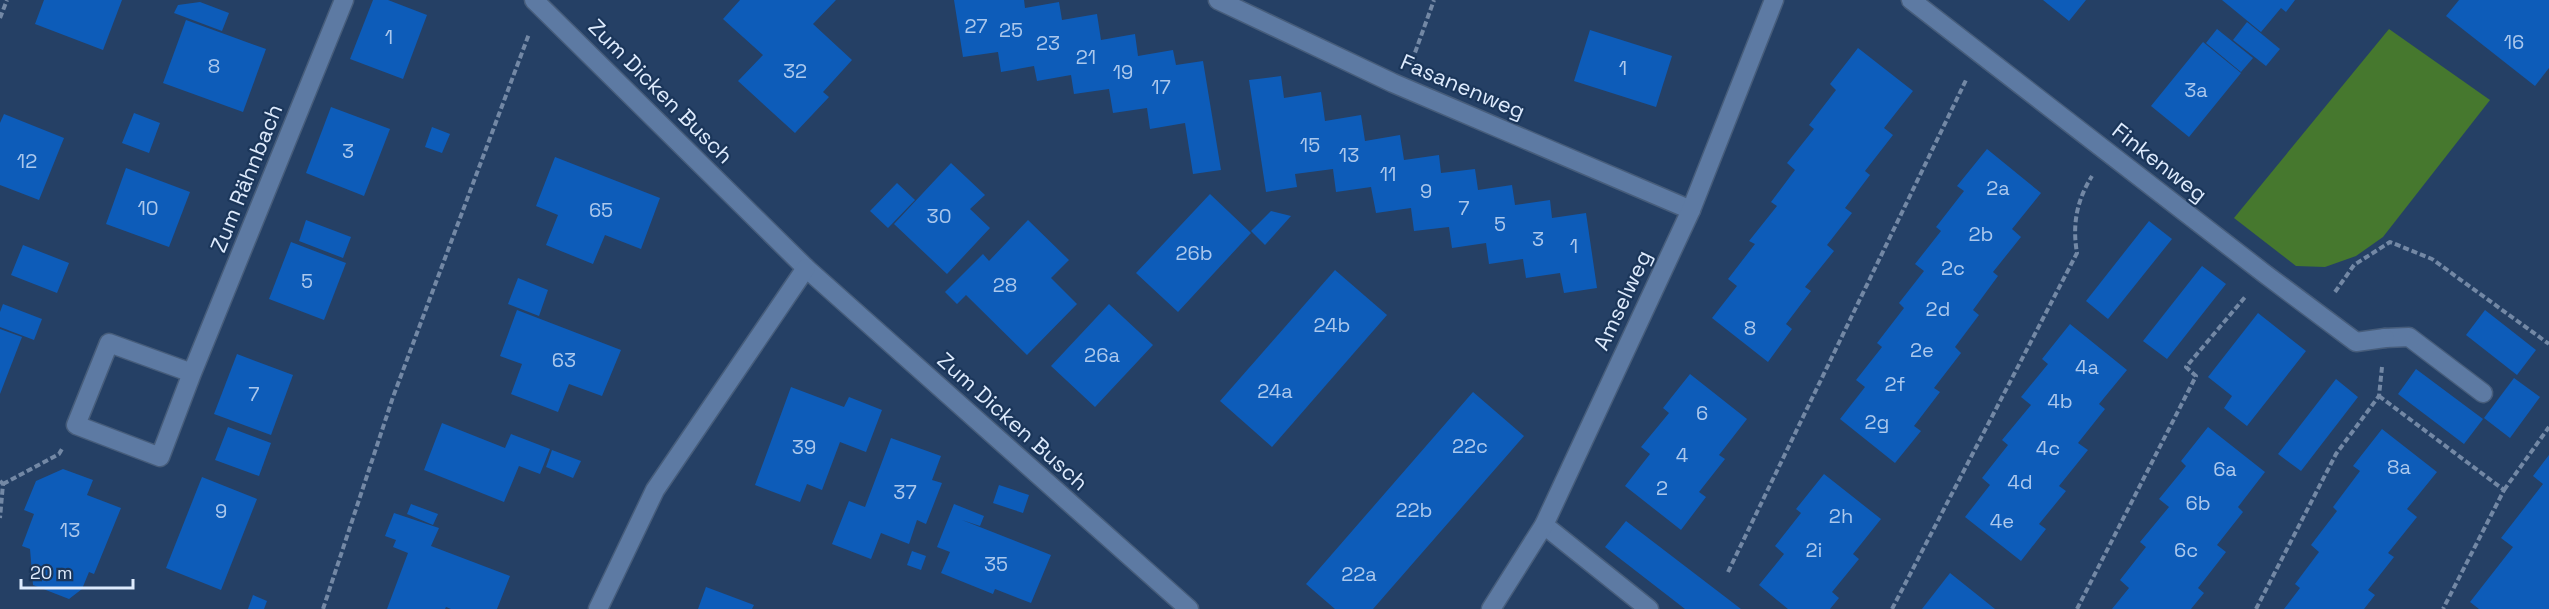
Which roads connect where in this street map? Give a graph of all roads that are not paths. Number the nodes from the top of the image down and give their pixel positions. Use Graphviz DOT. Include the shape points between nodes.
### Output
graph roads {
  1 [pos="344,0"];
  2 [pos="1218,0"];
  3 [pos="1774,0"];
  4 [pos="1911,0"];
  5 [pos="536,2"];
  6 [pos="1691,210"];
  7 [pos="806,268"];
  8 [pos="192,373"];
  9 [pos="2483,393"];
  10 [pos="1544,525"];
  11 [pos="598,609"];
  12 [pos="1189,609"];
  13 [pos="1491,609"];
  14 [pos="1649,609"];
  1 -- 8 [label="street, Zum Rähnbach"];
  2 -- 6 [label="street, Fasanenweg" via="1402,87"];
  3 -- 6 [label="street, Amselweg"];
  4 -- 9 [label="street, Finkenweg" via="2356,342 2409,337"];
  5 -- 7 [label="street, Zum Dicken Busch"];
  6 -- 10 [label="street, Amselweg"];
  7 -- 11 [label="street" via="655,490"];
  7 -- 12 [label="street, Zum Dicken Busch"];
  8 -- 8 [label="street, Zum Rähnbach" via="160,457 76,425 109,343"];
  10 -- 13 [label="street, Amselweg"];
  10 -- 14 [label="street"];
}
